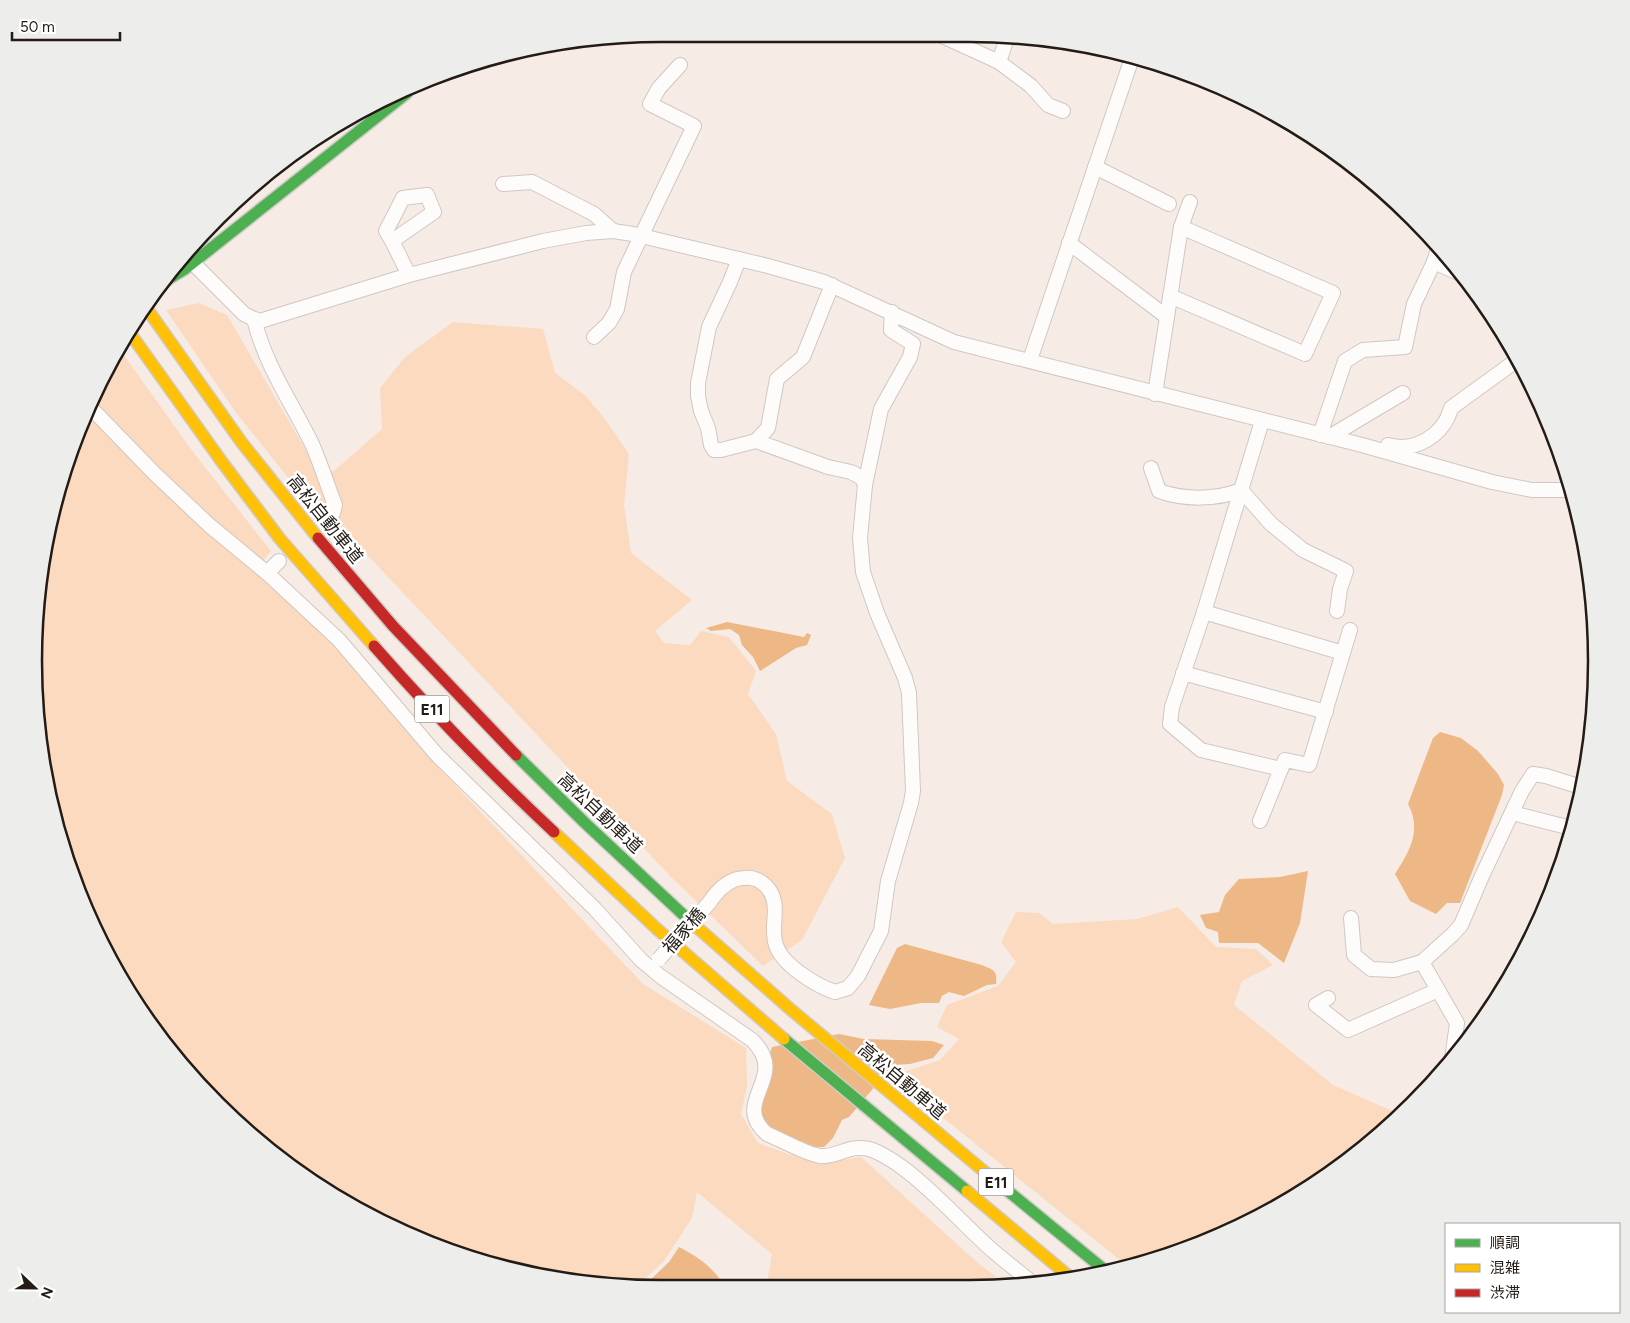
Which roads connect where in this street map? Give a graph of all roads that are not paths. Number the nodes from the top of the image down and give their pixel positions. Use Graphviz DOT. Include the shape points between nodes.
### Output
graph roads {
  1 [pos="955,42"];
  2 [pos="1005,44"];
  3 [pos="999,62"];
  4 [pos="1130,64"];
  5 [pos="680,66"];
  6 [pos="392,104"];
  7 [pos="1063,111"];
  8 [pos="1095,167"];
  9 [pos="503,184"];
  10 [pos="1190,202"];
  11 [pos="1170,204"];
  12 [pos="1181,227"];
  13 [pos="613,231"];
  14 [pos="641,235"];
  15 [pos="392,241"];
  16 [pos="1069,244"];
  17 [pos="195,255"];
  18 [pos="1436,256"];
  19 [pos="739,259"];
  20 [pos="190,260"];
  21 [pos="409,275"];
  22 [pos="832,285"];
  23 [pos="1170,296"];
  24 [pos="892,312"];
  25 [pos="150,313"];
  26 [pos="1167,317"];
  27 [pos="254,320"];
  28 [pos="594,336"];
  29 [pos="134,339"];
  30 [pos="1030,360"];
  31 [pos="1511,364"];
  32 [pos="1403,393"];
  33 [pos="1155,394"];
  34 [pos="95,413"];
  35 [pos="1262,421"];
  36 [pos="1324,436"];
  37 [pos="756,441"];
  38 [pos="1362,445"];
  39 [pos="1151,468"];
  40 [pos="865,485"];
  41 [pos="1241,490"];
  42 [pos="1563,490"];
  43 [pos="327,520"];
  44 [pos="279,561"];
  45 [pos="267,573"];
  46 [pos="1337,611"];
  47 [pos="1204,612"];
  48 [pos="1350,630"];
  49 [pos="1343,653"];
  50 [pos="1183,673"];
  51 [pos="1326,712"];
  52 [pos="1281,769"];
  53 [pos="1575,785"];
  54 [pos="1512,813"];
  55 [pos="1260,821"];
  56 [pos="1565,826"];
  57 [pos="1351,918"];
  58 [pos="1422,962"];
  59 [pos="655,964"];
  60 [pos="1438,990"];
  61 [pos="1328,998"];
  62 [pos="1454,1046"];
  63 [pos="1100,1266"];
  64 [pos="1065,1273"];
  65 [pos="1026,1277"];
  1 -- 3 [label="street"];
  2 -- 3 [label="street"];
  3 -- 7 [label="street" via="1031,86 1048,105"];
  4 -- 8 [label="street"];
  5 -- 14 [label="street" via="650,104 694,126"];
  6 -- 17 [label="main road"];
  8 -- 11 [label="street"];
  8 -- 16 [label="street"];
  9 -- 13 [label="street" via="532,182 594,214"];
  10 -- 12 [label="street"];
  12 -- 23 [label="street"];
  12 -- 23 [label="street" via="1333,293 1305,354"];
  13 -- 14 [label="street"];
  13 -- 21 [label="street" via="543,241"];
  14 -- 19 [label="street"];
  14 -- 28 [label="street" via="624,272 616,309 609,323"];
  15 -- 21 [label="street"];
  16 -- 26 [label="street"];
  16 -- 30 [label="street"];
  18 -- 36 [label="street" via="1414,304 1405,347 1363,350 1345,360"];
  19 -- 22 [label="street"];
  19 -- 37 [label="street" via="709,326 698,396 714,450"];
  20 -- 27 [label="street"];
  21 -- 27 [label="street"];
  22 -- 24 [label="street"];
  22 -- 37 [label="street" via="803,356 777,379 768,428"];
  23 -- 26 [label="street"];
  24 -- 30 [label="street" via="954,342"];
  24 -- 40 [label="street" via="891,330 913,344 910,357 881,409"];
  25 -- 63 [label="main road, 高松自動車道 / E11" via="224,418 302,520 423,659 548,787 671,904 782,1002"];
  26 -- 33 [label="street"];
  27 -- 43 [label="street" via="269,362 313,446 335,505"];
  29 -- 64 [label="main road, E11" via="280,538 408,685 515,795 657,929 767,1025"];
  30 -- 33 [label="street"];
  31 -- 38 [label="street" via="1451,408 1441,429 1416,445 1398,448 1368,440"];
  32 -- 36 [label="street"];
  33 -- 35 [label="street"];
  34 -- 45 [label="street" via="209,525"];
  35 -- 36 [label="street"];
  35 -- 41 [label="street"];
  36 -- 38 [label="street"];
  37 -- 40 [label="street" via="851,472 862,478"];
  38 -- 42 [label="street" via="1492,482 1532,490"];
  39 -- 41 [label="street" via="1159,491 1176,497 1227,496"];
  40 -- 59 [label="street, 福家橋, bridge" via="860,538 863,572 905,678 911,713 913,791 888,881 881,931 858,976 848,988 835,992 803,975 780,952 776,944 775,901 762,882 751,878 734,880 722,888"];
  41 -- 46 [label="street" via="1271,524 1303,550 1346,571"];
  41 -- 47 [label="street"];
  44 -- 45 [label="street"];
  45 -- 59 [label="street" via="339,640 437,755"];
  47 -- 49 [label="street"];
  47 -- 50 [label="street"];
  48 -- 49 [label="street"];
  49 -- 51 [label="street"];
  50 -- 51 [label="street"];
  50 -- 52 [label="street" via="1170,724 1201,750"];
  51 -- 52 [label="street" via="1310,766 1285,760"];
  52 -- 55 [label="street"];
  53 -- 54 [label="street" via="1533,774"];
  54 -- 56 [label="street"];
  54 -- 58 [label="street" via="1461,924"];
  57 -- 58 [label="street" via="1354,954 1371,969 1394,970"];
  58 -- 60 [label="street"];
  59 -- 65 [label="street" via="760,1049 766,1072 754,1104 754,1113 756,1123 767,1134 821,1156 849,1148 868,1149 881,1155 910,1173 992,1251"];
  60 -- 61 [label="street" via="1348,1030 1316,1005"];
  60 -- 62 [label="street" via="1457,1023"];
}
